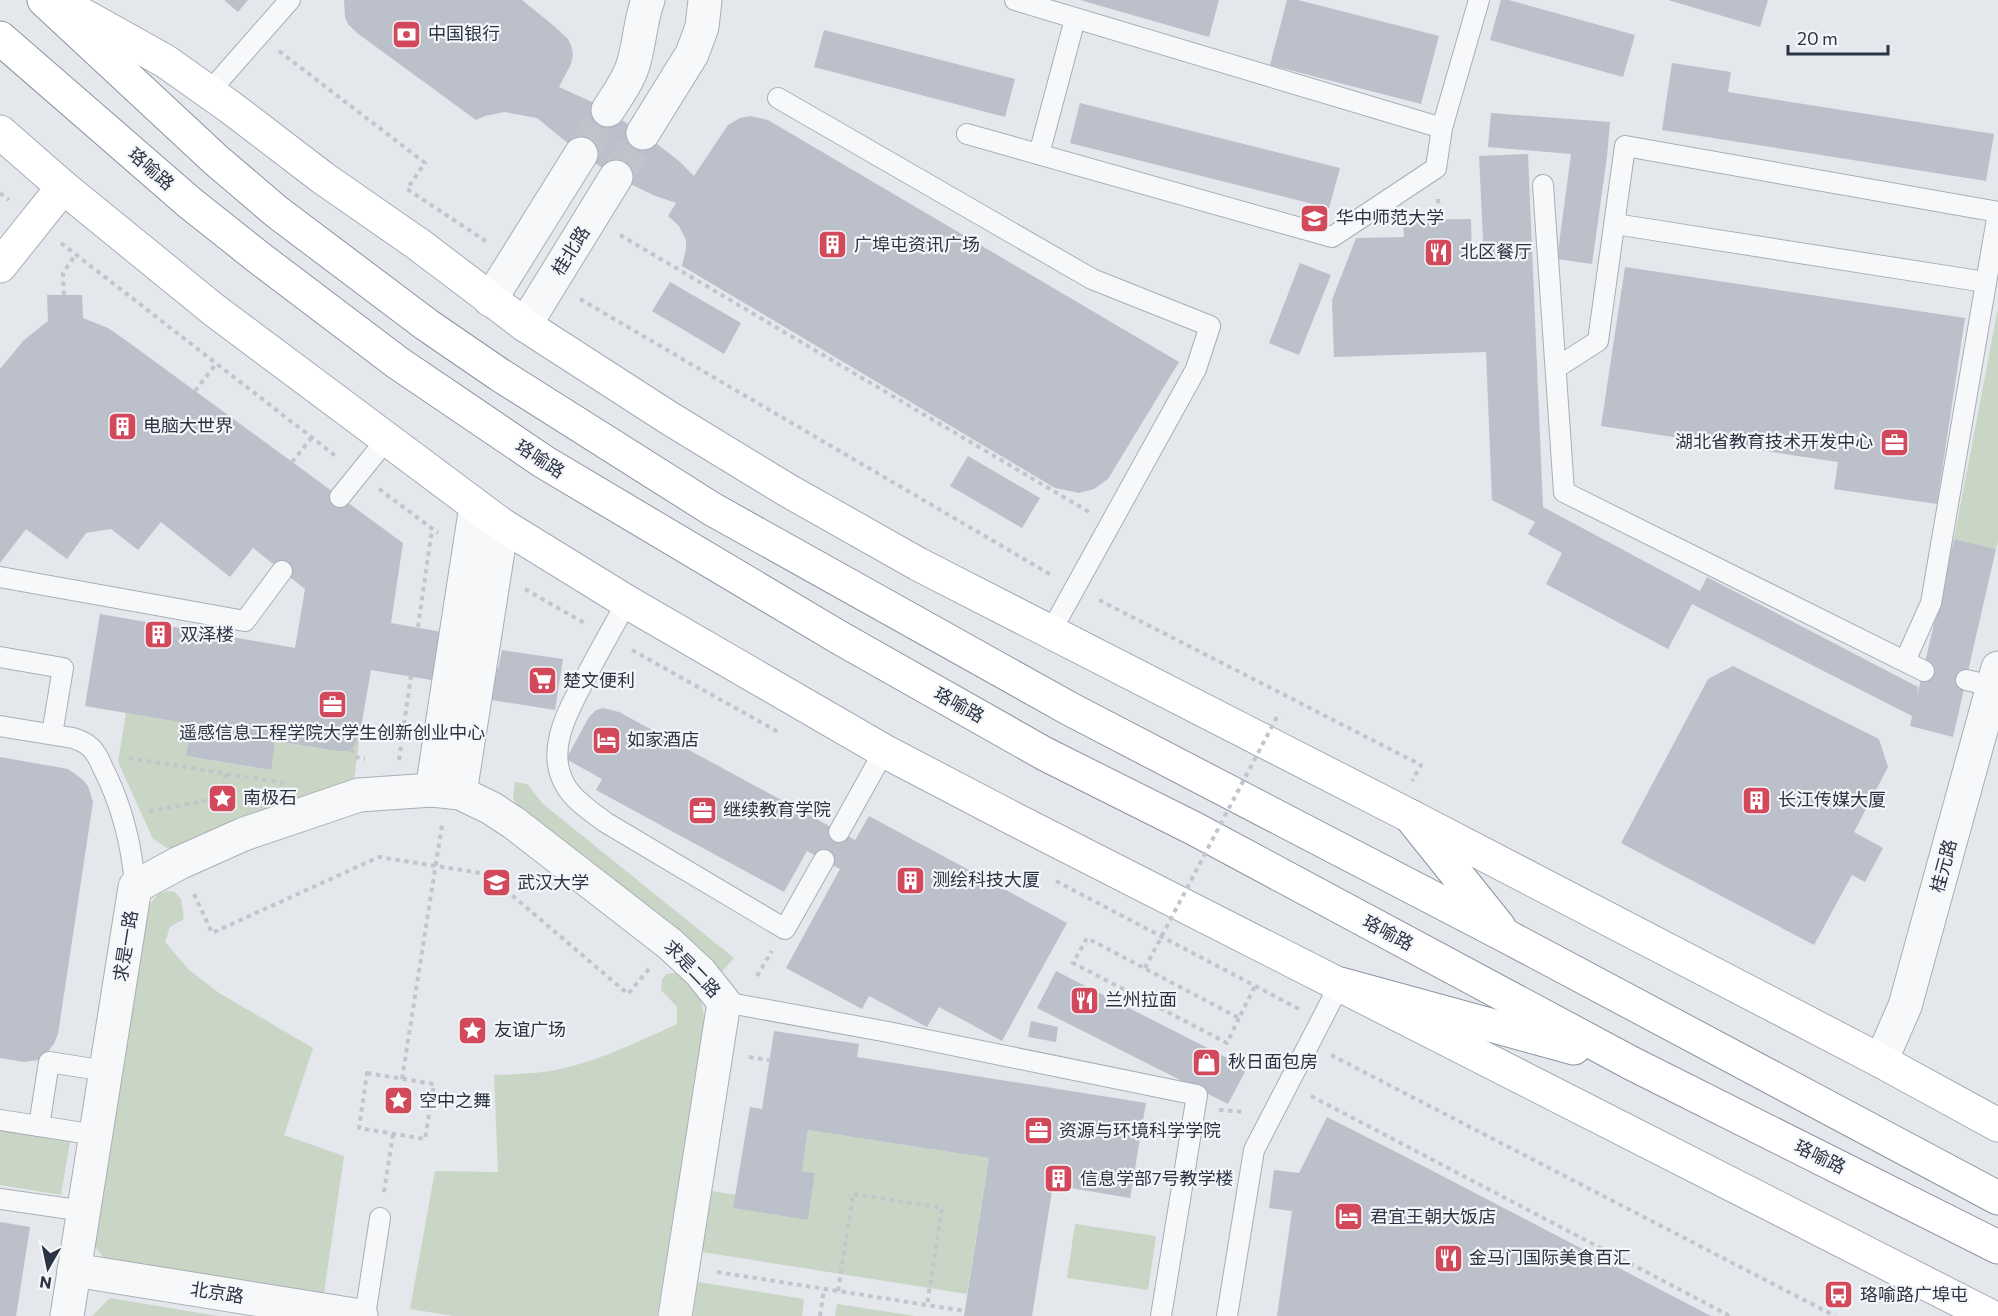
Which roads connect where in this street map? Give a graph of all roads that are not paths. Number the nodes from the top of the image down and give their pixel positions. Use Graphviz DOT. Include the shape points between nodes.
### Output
graph roads {
  1 [pos="44,0"];
  2 [pos="56,0"];
  3 [pos="290,0"];
  4 [pos="648,0"];
  5 [pos="705,0"];
  6 [pos="1016,0"];
  7 [pos="1479,0"];
  8 [pos="1075,19"];
  9 [pos="0,38"];
  10 [pos="637,48"];
  11 [pos="683,69"];
  12 [pos="209,92"];
  13 [pos="778,98"];
  14 [pos="608,110"];
  15 [pos="1442,128"];
  16 [pos="0,132"];
  17 [pos="643,133"];
  18 [pos="967,134"];
  19 [pos="581,154"];
  20 [pos="1039,154"];
  21 [pos="616,177"];
  22 [pos="1543,185"];
  23 [pos="63,187"];
  24 [pos="1998,212"];
  25 [pos="1616,224"];
  26 [pos="0,266"];
  27 [pos="1985,282"];
  28 [pos="490,300"];
  29 [pos="525,325"];
  30 [pos="1556,368"];
  31 [pos="386,440"];
  32 [pos="340,498"];
  33 [pos="476,506"];
  34 [pos="502,525"];
  35 [pos="282,571"];
  36 [pos="0,577"];
  37 [pos="627,602"];
  38 [pos="1050,633"];
  39 [pos="0,657"];
  40 [pos="1905,661"];
  41 [pos="1923,670"];
  42 [pos="1986,678"];
  43 [pos="0,726"];
  44 [pos="52,734"];
  45 [pos="884,751"];
  46 [pos="446,791"];
  47 [pos="1410,816"];
  48 [pos="839,832"];
  49 [pos="824,860"];
  50 [pos="135,887"];
  51 [pos="1508,938"];
  52 [pos="1340,984"];
  53 [pos="724,1002"];
  54 [pos="1881,1061"];
  55 [pos="1631,1063"];
  56 [pos="106,1071"];
  57 [pos="0,1120"];
  58 [pos="1998,1125"];
  59 [pos="39,1126"];
  60 [pos="96,1136"];
  61 [pos="1998,1198"];
  62 [pos="0,1199"];
  63 [pos="84,1211"];
  64 [pos="1933,1214"];
  65 [pos="380,1218"];
  66 [pos="1998,1247"];
  67 [pos="1998,1268"];
  68 [pos="74,1270"];
  69 [pos="67,1316"];
  70 [pos="363,1316"];
  71 [pos="675,1316"];
  72 [pos="1161,1316"];
  73 [pos="1227,1316"];
  74 [pos="1990,1316"];
  1 -- 51 [label="main road" via="277,212 427,325 509,381 712,509 874,601 1070,709"];
  2 -- 12 [label="main road" via="165,61"];
  3 -- 12 [label="lane"];
  4 -- 10 [label="street"];
  5 -- 11 [label="street" via="698,40"];
  6 -- 8 [label="lane"];
  7 -- 15 [label="lane"];
  8 -- 15 [label="lane"];
  8 -- 20 [label="lane"];
  9 -- 55 [label="main road, 珞喻路" via="190,203 326,310 544,462 840,638 1045,754 1195,829"];
  10 -- 11 [label="street"];
  10 -- 14 [label="street" via="630,73"];
  11 -- 17 [label="street"];
  12 -- 28 [label="main road"];
  13 -- 38 [label="lane" via="1092,279 1210,326 1196,369"];
  15 -- 20 [label="lane" via="1436,168 1332,237"];
  16 -- 23 [label="main road"];
  18 -- 20 [label="lane"];
  19 -- 28 [label="street"];
  21 -- 29 [label="street, 桂北路"];
  22 -- 30 [label="lane"];
  23 -- 26 [label="main road"];
  23 -- 31 [label="main road" via="214,310"];
  24 -- 25 [label="lane" via="1625,146"];
  24 -- 27 [label="lane"];
  25 -- 27 [label="lane"];
  25 -- 30 [label="lane" via="1598,341"];
  27 -- 40 [label="lane" via="1931,603"];
  28 -- 29 [label="main road"];
  29 -- 38 [label="main road" via="787,490"];
  30 -- 40 [label="lane" via="1564,492"];
  31 -- 32 [label="lane"];
  31 -- 33 [label="main road"];
  33 -- 34 [label="main road"];
  33 -- 46 [label="street"];
  34 -- 37 [label="main road"];
  34 -- 46 [label="street"];
  35 -- 36 [label="lane" via="245,621"];
  37 -- 45 [label="main road"];
  37 -- 49 [label="lane" via="566,714 557,759 567,789 605,822 785,929"];
  38 -- 47 [label="main road"];
  39 -- 44 [label="lane" via="63,668"];
  40 -- 41 [label="lane"];
  42 -- 54 [label="street, 桂元路" via="1905,1006"];
  43 -- 44 [label="lane"];
  44 -- 50 [label="lane" via="82,741 95,752 123,816"];
  45 -- 48 [label="lane"];
  45 -- 52 [label="main road"];
  46 -- 50 [label="street, 求是一路" via="359,795 244,834"];
  46 -- 53 [label="street, 求是二路" via="491,808 514,823 670,944"];
  47 -- 51 [label="main road"];
  47 -- 54 [label="main road"];
  50 -- 56 [label="street, 求是一路"];
  51 -- 61 [label="main road"];
  52 -- 55 [label="main road"];
  52 -- 73 [label="lane" via="1254,1150"];
  52 -- 74 [label="main road"];
  53 -- 71 [label="street, 求是二路"];
  53 -- 72 [label="lane" via="1197,1095"];
  54 -- 58 [label="main road"];
  55 -- 64 [label="main road, 珞喻路"];
  56 -- 59 [label="lane" via="49,1062"];
  56 -- 60 [label="street, 求是一路"];
  57 -- 59 [label="lane"];
  59 -- 60 [label="lane"];
  60 -- 63 [label="street, 求是一路"];
  62 -- 63 [label="lane"];
  63 -- 68 [label="street, 求是一路"];
  64 -- 66 [label="main road, 珞喻路"];
  64 -- 67 [label="main road"];
  65 -- 70 [label="lane"];
  68 -- 69 [label="street, 求是一路"];
  68 -- 70 [label="street, 北京路"];
}
